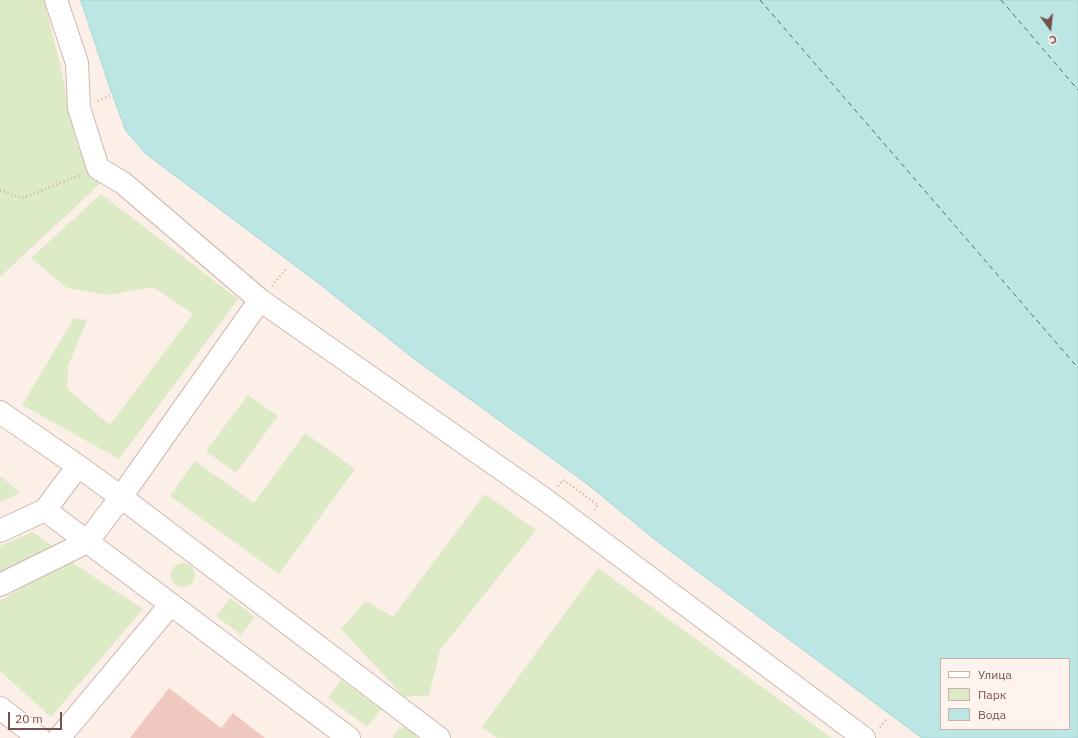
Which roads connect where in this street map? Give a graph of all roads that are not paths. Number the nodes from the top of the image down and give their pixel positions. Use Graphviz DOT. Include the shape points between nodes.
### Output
graph roads {
  1 [pos="56,0"];
  2 [pos="260,300"];
  3 [pos="0,412"];
  4 [pos="78,466"];
  5 [pos="121,497"];
  6 [pos="45,510"];
  7 [pos="0,531"];
  8 [pos="87,542"];
  9 [pos="0,585"];
  10 [pos="171,604"];
  11 [pos="0,708"];
  12 [pos="39,738"];
  13 [pos="59,738"];
  14 [pos="349,738"];
  15 [pos="439,738"];
  16 [pos="864,738"];
  1 -- 2 [label="street" via="77,63 79,108 98,168 120,182"];
  2 -- 5 [label="street"];
  2 -- 16 [label="street" via="547,501"];
  3 -- 4 [label="street"];
  4 -- 5 [label="street"];
  4 -- 6 [label="street"];
  5 -- 8 [label="street"];
  5 -- 15 [label="street"];
  6 -- 7 [label="street"];
  6 -- 8 [label="street"];
  8 -- 9 [label="street"];
  8 -- 10 [label="street"];
  10 -- 13 [label="street"];
  10 -- 14 [label="street"];
  11 -- 12 [label="street"];
}
